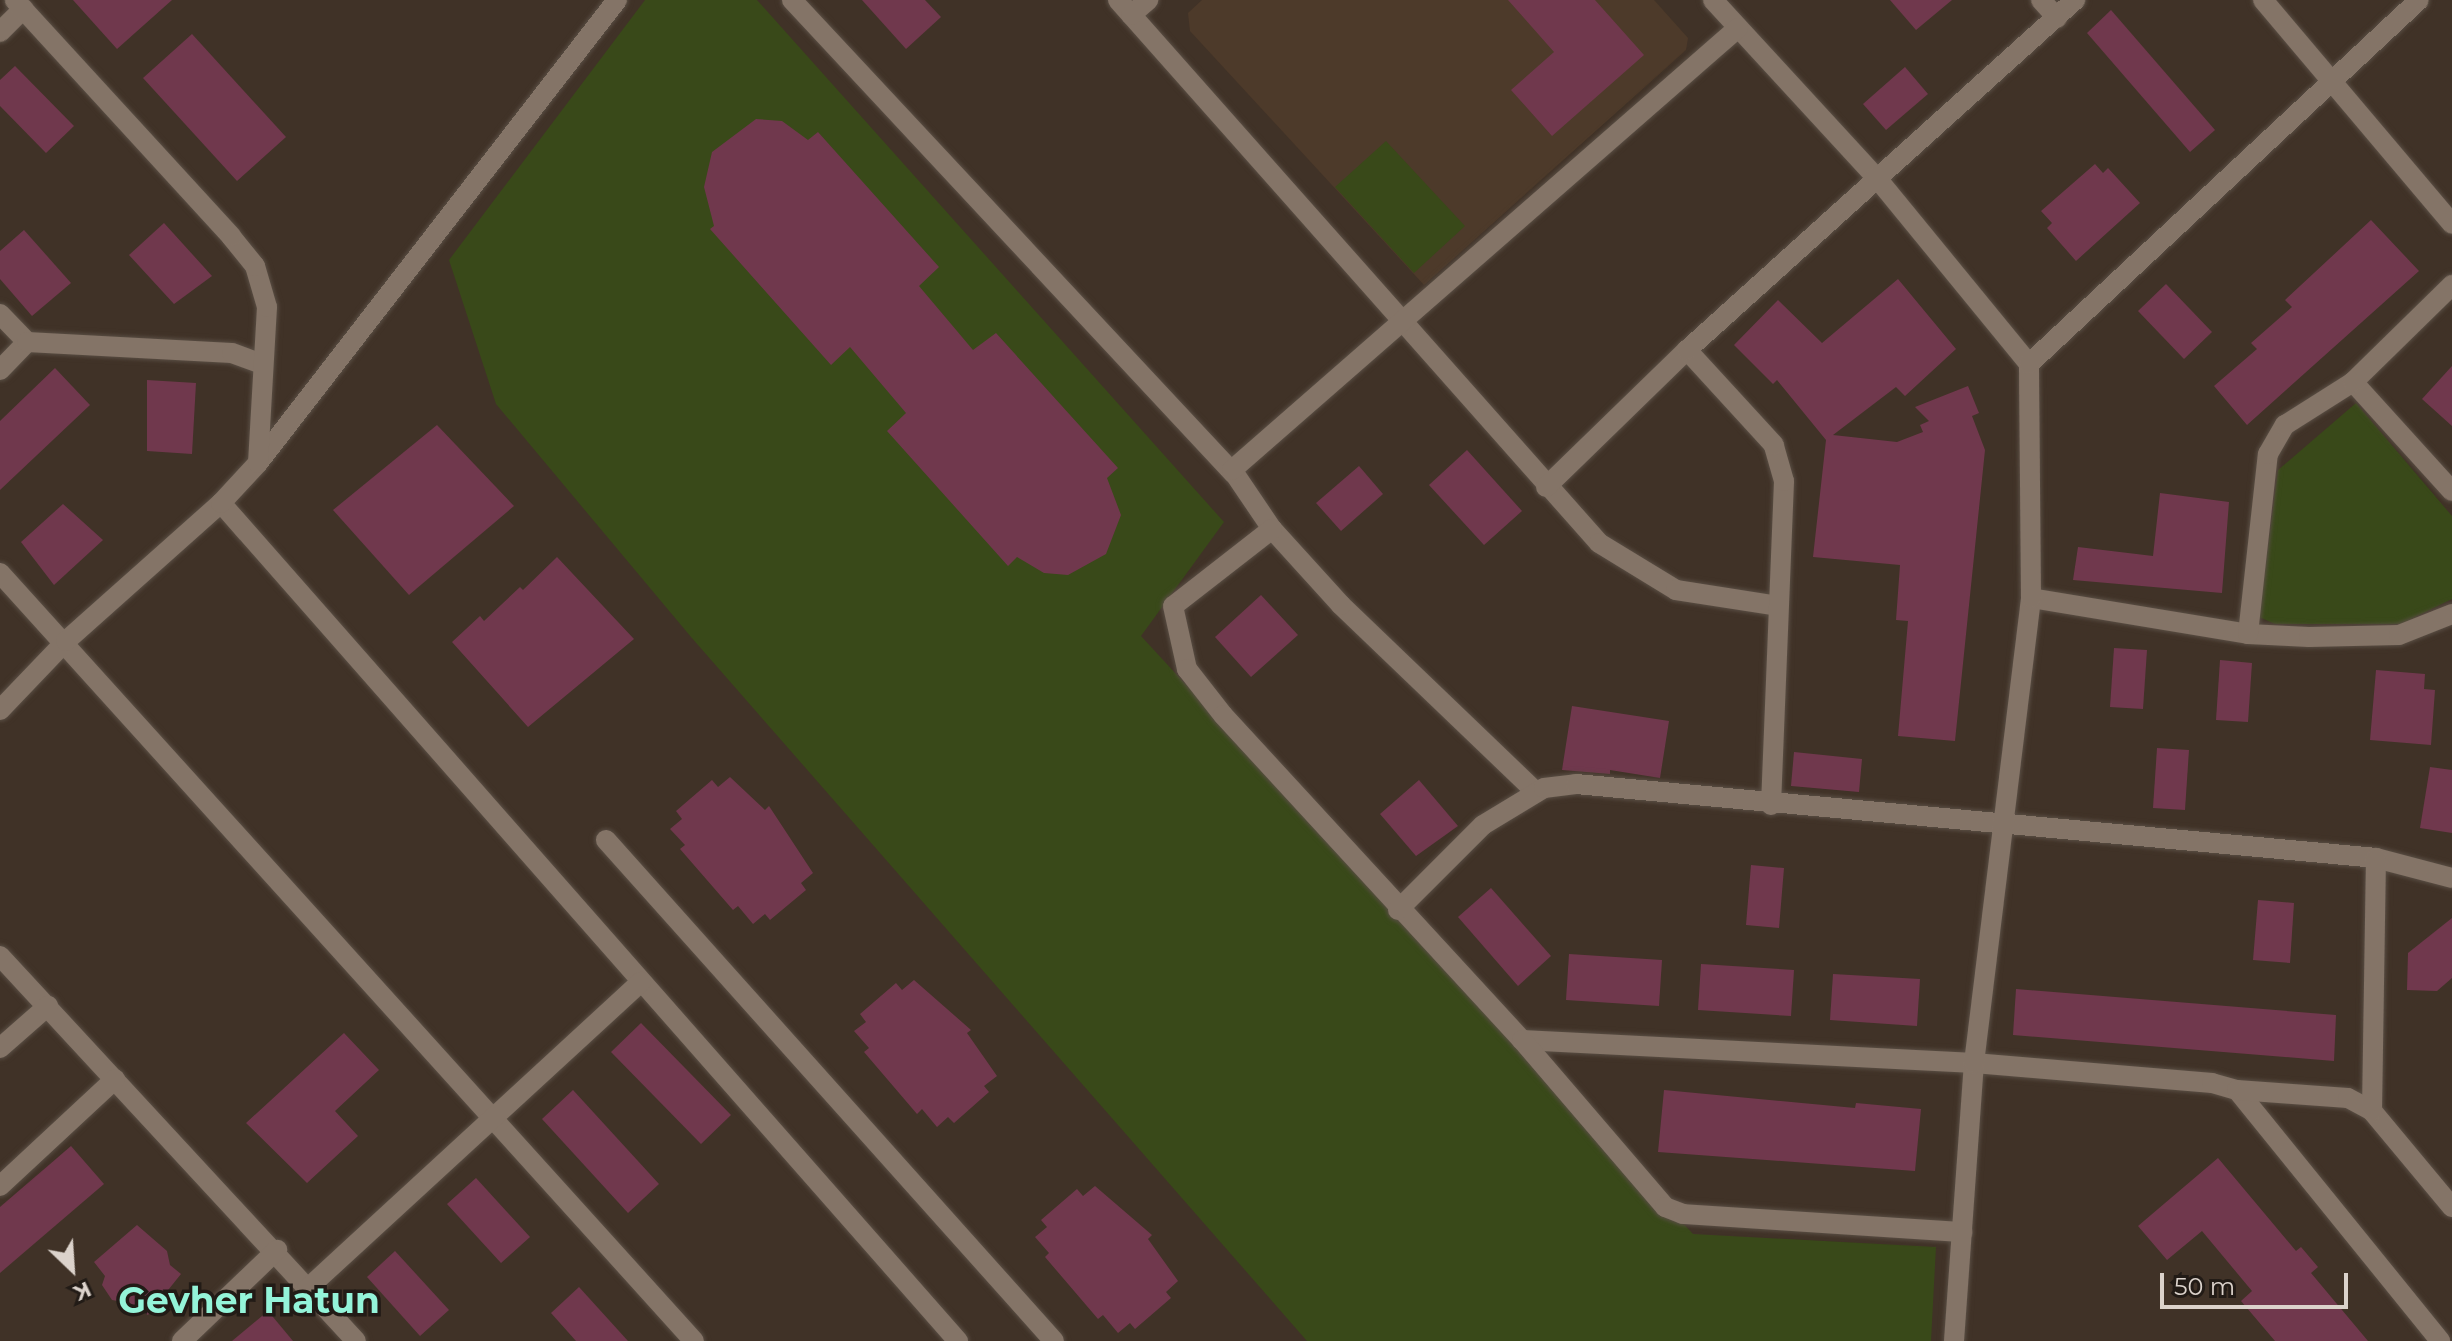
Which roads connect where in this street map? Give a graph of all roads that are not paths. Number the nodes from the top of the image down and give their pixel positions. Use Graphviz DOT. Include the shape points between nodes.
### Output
graph roads {
  1 [pos="617,0"];
  2 [pos="792,0"];
  3 [pos="1148,0"];
  4 [pos="1713,0"];
  5 [pos="2041,0"];
  6 [pos="2075,0"];
  7 [pos="2263,0"];
  8 [pos="2419,0"];
  9 [pos="19,5"];
  10 [pos="1125,7"];
  11 [pos="2057,18"];
  12 [pos="1738,28"];
  13 [pos="0,32"];
  14 [pos="2332,80"];
  15 [pos="1876,177"];
  16 [pos="2452,224"];
  17 [pos="2452,285"];
  18 [pos="0,314"];
  19 [pos="1401,318"];
  20 [pos="27,342"];
  21 [pos="1687,350"];
  22 [pos="263,364"];
  23 [pos="2029,364"];
  24 [pos="0,370"];
  25 [pos="2353,382"];
  26 [pos="258,463"];
  27 [pos="1234,474"];
  28 [pos="1546,487"];
  29 [pos="2452,491"];
  30 [pos="221,503"];
  31 [pos="1272,529"];
  32 [pos="0,573"];
  33 [pos="2031,598"];
  34 [pos="1778,606"];
  35 [pos="2452,614"];
  36 [pos="2248,634"];
  37 [pos="66,641"];
  38 [pos="0,710"];
  39 [pos="1536,792"];
  40 [pos="1771,805"];
  41 [pos="2004,822"];
  42 [pos="606,840"];
  43 [pos="2376,858"];
  44 [pos="2452,878"];
  45 [pos="1398,910"];
  46 [pos="0,956"];
  47 [pos="641,982"];
  48 [pos="48,1006"];
  49 [pos="1522,1040"];
  50 [pos="0,1048"];
  51 [pos="1974,1063"];
  52 [pos="115,1079"];
  53 [pos="2237,1090"];
  54 [pos="2372,1111"];
  55 [pos="488,1118"];
  56 [pos="0,1186"];
  57 [pos="2452,1207"];
  58 [pos="1962,1232"];
  59 [pos="277,1250"];
  60 [pos="307,1289"];
  61 [pos="182,1341"];
  62 [pos="356,1341"];
  63 [pos="694,1341"];
  64 [pos="958,1341"];
  65 [pos="1054,1341"];
  66 [pos="1954,1341"];
  67 [pos="2440,1341"];
  1 -- 26 [label="street"];
  2 -- 27 [label="street"];
  3 -- 10 [label="street"];
  4 -- 12 [label="street"];
  5 -- 11 [label="street"];
  6 -- 11 [label="street"];
  7 -- 14 [label="street"];
  8 -- 14 [label="street"];
  9 -- 13 [label="street"];
  9 -- 22 [label="street" via="255,266 267,307"];
  10 -- 19 [label="street"];
  11 -- 15 [label="street"];
  12 -- 15 [label="street"];
  12 -- 19 [label="street"];
  14 -- 16 [label="street"];
  14 -- 23 [label="street"];
  15 -- 21 [label="street"];
  15 -- 23 [label="street"];
  17 -- 25 [label="street"];
  18 -- 20 [label="street"];
  19 -- 27 [label="street" via="1232,470"];
  19 -- 28 [label="street"];
  20 -- 22 [label="street" via="232,353"];
  20 -- 24 [label="street"];
  21 -- 28 [label="street"];
  21 -- 34 [label="street" via="1774,445 1784,481"];
  22 -- 26 [label="street"];
  23 -- 33 [label="street"];
  25 -- 29 [label="street"];
  25 -- 36 [label="street" via="2285,425 2268,454"];
  26 -- 30 [label="street"];
  27 -- 31 [label="street"];
  28 -- 34 [label="street" via="1599,543 1676,590"];
  30 -- 37 [label="street"];
  30 -- 47 [label="street"];
  31 -- 39 [label="street" via="1341,605"];
  31 -- 45 [label="street" via="1173,606 1187,669"];
  32 -- 37 [label="street"];
  33 -- 36 [label="street"];
  33 -- 41 [label="street"];
  34 -- 40 [label="street"];
  35 -- 36 [label="street" via="2399,635"];
  37 -- 38 [label="street"];
  37 -- 55 [label="street"];
  39 -- 40 [label="street" via="1576,784"];
  39 -- 45 [label="street" via="1483,825"];
  40 -- 41 [label="street"];
  41 -- 43 [label="street"];
  41 -- 51 [label="street"];
  42 -- 65 [label="street"];
  43 -- 44 [label="street"];
  43 -- 54 [label="street"];
  45 -- 49 [label="street"];
  46 -- 48 [label="street"];
  47 -- 55 [label="street"];
  47 -- 64 [label="street"];
  48 -- 50 [label="street"];
  48 -- 52 [label="street"];
  49 -- 51 [label="street"];
  49 -- 58 [label="street" via="1665,1207 1683,1214"];
  51 -- 53 [label="street" via="2212,1083"];
  51 -- 58 [label="street"];
  52 -- 56 [label="street"];
  52 -- 59 [label="street"];
  53 -- 54 [label="street" via="2348,1098"];
  53 -- 67 [label="street"];
  54 -- 57 [label="street"];
  55 -- 60 [label="street"];
  55 -- 63 [label="street"];
  58 -- 66 [label="street"];
  59 -- 60 [label="street"];
  59 -- 61 [label="street"];
  60 -- 62 [label="street"];
}
